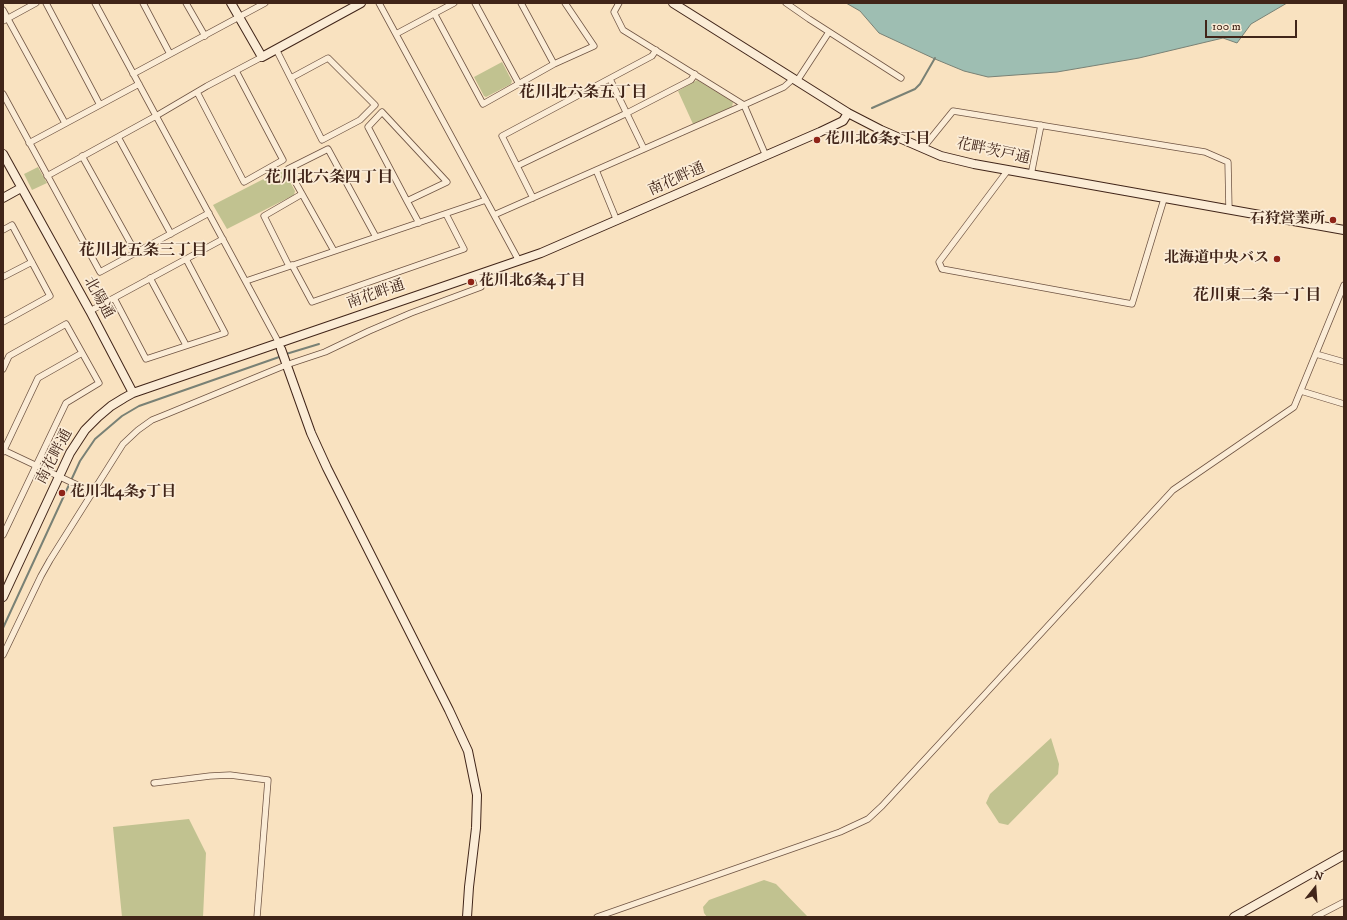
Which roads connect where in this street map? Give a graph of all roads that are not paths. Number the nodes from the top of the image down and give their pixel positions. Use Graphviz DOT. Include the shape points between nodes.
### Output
graph roads {
  1 [pos="36,3"];
  2 [pos="46,3"];
  3 [pos="94,3"];
  4 [pos="143,3"];
  5 [pos="186,3"];
  6 [pos="232,3"];
  7 [pos="265,3"];
  8 [pos="361,3"];
  9 [pos="379,3"];
  10 [pos="454,3"];
  11 [pos="476,3"];
  12 [pos="521,3"];
  13 [pos="565,3"];
  14 [pos="619,3"];
  15 [pos="673,3"];
  16 [pos="786,3"];
  17 [pos="3,10"];
  18 [pos="434,14"];
  19 [pos="240,17"];
  20 [pos="5,20"];
  21 [pos="829,32"];
  22 [pos="396,34"];
  23 [pos="205,36"];
  24 [pos="276,49"];
  25 [pos="656,50"];
  26 [pos="170,54"];
  27 [pos="262,57"];
  28 [pos="554,64"];
  29 [pos="236,71"];
  30 [pos="133,74"];
  31 [pos="695,74"];
  32 [pos="291,78"];
  33 [pos="901,78"];
  34 [pos="610,79"];
  35 [pos="795,80"];
  36 [pos="139,84"];
  37 [pos="519,84"];
  38 [pos="196,92"];
  39 [pos="3,94"];
  40 [pos="100,105"];
  41 [pos="744,105"];
  42 [pos="627,113"];
  43 [pos="848,113"];
  44 [pos="156,116"];
  45 [pos="65,123"];
  46 [pos="1041,126"];
  47 [pos="118,137"];
  48 [pos="29,142"];
  49 [pos="923,148"];
  50 [pos="644,149"];
  51 [pos="3,154"];
  52 [pos="82,156"];
  53 [pos="766,156"];
  54 [pos="517,166"];
  55 [pos="596,170"];
  56 [pos="1008,170"];
  57 [pos="1031,175"];
  58 [pos="47,176"];
  59 [pos="21,188"];
  60 [pos="302,194"];
  61 [pos="3,198"];
  62 [pos="533,198"];
  63 [pos="1164,199"];
  64 [pos="486,200"];
  65 [pos="407,201"];
  66 [pos="1229,210"];
  67 [pos="209,213"];
  68 [pos="446,214"];
  69 [pos="494,215"];
  70 [pos="617,221"];
  71 [pos="419,223"];
  72 [pos="3,230"];
  73 [pos="1344,230"];
  74 [pos="170,234"];
  75 [pos="376,237"];
  76 [pos="223,239"];
  77 [pos="334,251"];
  78 [pos="136,253"];
  79 [pos="186,259"];
  80 [pos="519,261"];
  81 [pos="32,262"];
  82 [pos="291,266"];
  83 [pos="477,275"];
  84 [pos="3,277"];
  85 [pos="150,278"];
  86 [pos="246,281"];
  87 [pos="1344,285"];
  88 [pos="114,298"];
  89 [pos="90,311"];
  90 [pos="3,322"];
  91 [pos="186,345"];
  92 [pos="280,346"];
  93 [pos="82,353"];
  94 [pos="1316,354"];
  95 [pos="286,362"];
  96 [pos="1344,362"];
  97 [pos="3,369"];
  98 [pos="1301,391"];
  99 [pos="133,393"];
  100 [pos="1344,404"];
  101 [pos="3,451"];
  102 [pos="35,466"];
  103 [pos="63,479"];
  104 [pos="92,492"];
  105 [pos="3,535"];
  106 [pos="3,597"];
  107 [pos="3,654"];
  108 [pos="154,783"];
  109 [pos="1344,855"];
  110 [pos="1344,902"];
  111 [pos="1236,916"];
  112 [pos="257,917"];
  113 [pos="468,917"];
  114 [pos="597,917"];
  115 [pos="1315,917"];
  1 -- 20 [label="street"];
  2 -- 40 [label="street"];
  3 -- 30 [label="street"];
  4 -- 26 [label="street"];
  5 -- 23 [label="street"];
  6 -- 19 [label="street"];
  7 -- 19 [label="street"];
  8 -- 24 [label="street"];
  9 -- 22 [label="street"];
  10 -- 18 [label="street"];
  11 -- 37 [label="street"];
  12 -- 28 [label="street"];
  13 -- 28 [label="street" via="594,46"];
  14 -- 25 [label="street" via="614,12 623,30"];
  15 -- 35 [label="street, 花畔茨戸通"];
  16 -- 21 [label="street"];
  17 -- 20 [label="street"];
  18 -- 22 [label="street"];
  18 -- 37 [label="street" via="483,104"];
  19 -- 23 [label="street"];
  19 -- 27 [label="street"];
  20 -- 45 [label="street"];
  21 -- 33 [label="street"];
  21 -- 35 [label="street"];
  22 -- 64 [label="street"];
  23 -- 26 [label="street"];
  24 -- 27 [label="street"];
  24 -- 32 [label="street"];
  25 -- 31 [label="street"];
  25 -- 34 [label="street" via="652,56"];
  26 -- 30 [label="street"];
  27 -- 29 [label="street"];
  28 -- 37 [label="street"];
  29 -- 38 [label="street"];
  29 -- 38 [label="street" via="283,160 244,182"];
  30 -- 36 [label="street"];
  31 -- 41 [label="street"];
  31 -- 42 [label="street" via="691,80"];
  32 -- 32 [label="street" via="322,140 360,120 375,105 328,58"];
  34 -- 42 [label="street"];
  34 -- 54 [label="street" via="502,136"];
  35 -- 41 [label="street"];
  35 -- 43 [label="street, 花畔茨戸通"];
  36 -- 40 [label="street"];
  36 -- 44 [label="street"];
  38 -- 44 [label="street"];
  39 -- 48 [label="street"];
  40 -- 45 [label="street"];
  41 -- 50 [label="street"];
  41 -- 53 [label="street"];
  42 -- 50 [label="street"];
  42 -- 54 [label="street"];
  43 -- 49 [label="street, 花畔茨戸通"];
  43 -- 53 [label="street, 南花畔通" via="843,122"];
  44 -- 47 [label="street"];
  44 -- 67 [label="street"];
  45 -- 48 [label="street"];
  46 -- 49 [label="street" via="952,111"];
  46 -- 57 [label="street"];
  46 -- 66 [label="street" via="1205,152 1228,162"];
  47 -- 52 [label="street"];
  47 -- 74 [label="street"];
  48 -- 58 [label="street"];
  49 -- 56 [label="street, 花畔茨戸通" via="941,156"];
  50 -- 55 [label="street"];
  51 -- 59 [label="street, 北陽通"];
  52 -- 58 [label="street"];
  52 -- 78 [label="street"];
  53 -- 70 [label="street, 南花畔通"];
  54 -- 62 [label="street"];
  55 -- 62 [label="street"];
  55 -- 70 [label="street"];
  56 -- 57 [label="street, 花畔茨戸通"];
  56 -- 63 [label="street" via="940,262 942,268 1132,304"];
  57 -- 63 [label="street, 花畔茨戸通"];
  58 -- 78 [label="street" via="100,272"];
  59 -- 61 [label="street"];
  59 -- 89 [label="street, 北陽通"];
  60 -- 75 [label="street" via="288,169 328,149"];
  60 -- 77 [label="street"];
  60 -- 82 [label="street" via="264,216"];
  62 -- 69 [label="street"];
  63 -- 66 [label="street, 花畔茨戸通"];
  64 -- 68 [label="street"];
  64 -- 69 [label="street"];
  65 -- 65 [label="street" via="368,127 382,112 447,182"];
  65 -- 71 [label="street"];
  66 -- 73 [label="street, 花畔茨戸通"];
  67 -- 74 [label="street"];
  67 -- 76 [label="street"];
  68 -- 71 [label="street"];
  68 -- 82 [label="street" via="464,249 312,302"];
  69 -- 80 [label="street"];
  70 -- 80 [label="street, 南花畔通"];
  71 -- 75 [label="street"];
  72 -- 81 [label="street" via="12,225"];
  74 -- 78 [label="street"];
  75 -- 77 [label="street"];
  76 -- 79 [label="street"];
  76 -- 86 [label="street"];
  77 -- 82 [label="street"];
  79 -- 85 [label="street"];
  79 -- 91 [label="street" via="225,332"];
  80 -- 83 [label="street, 南花畔通"];
  81 -- 84 [label="street"];
  81 -- 90 [label="street" via="50,296"];
  82 -- 86 [label="street"];
  83 -- 92 [label="street, 南花畔通"];
  83 -- 95 [label="street" via="481,287 411,313 325,352"];
  85 -- 88 [label="street"];
  85 -- 91 [label="street"];
  86 -- 92 [label="street"];
  87 -- 94 [label="street"];
  88 -- 89 [label="street"];
  88 -- 91 [label="street" via="146,359"];
  89 -- 99 [label="street, 北陽通"];
  92 -- 95 [label="street"];
  92 -- 99 [label="street, 南花畔通"];
  93 -- 97 [label="street" via="66,324 9,356"];
  93 -- 101 [label="street" via="38,378"];
  93 -- 102 [label="street" via="99,383 66,403"];
  94 -- 96 [label="street"];
  94 -- 98 [label="street"];
  95 -- 104 [label="street" via="152,420 123,444"];
  95 -- 113 [label="street" via="311,433 327,468 423,656 468,751 477,795"];
  98 -- 100 [label="street"];
  98 -- 114 [label="street" via="1294,407 1173,490 868,819 840,832"];
  99 -- 103 [label="street, 南花畔通" via="111,406 85,430 70,453"];
  101 -- 102 [label="street"];
  102 -- 103 [label="street"];
  102 -- 105 [label="street"];
  103 -- 104 [label="street"];
  103 -- 106 [label="street, 南花畔通"];
  104 -- 107 [label="street" via="41,576"];
  108 -- 112 [label="street" via="230,775 268,780"];
  109 -- 111 [label="street"];
  110 -- 115 [label="street"];
}
